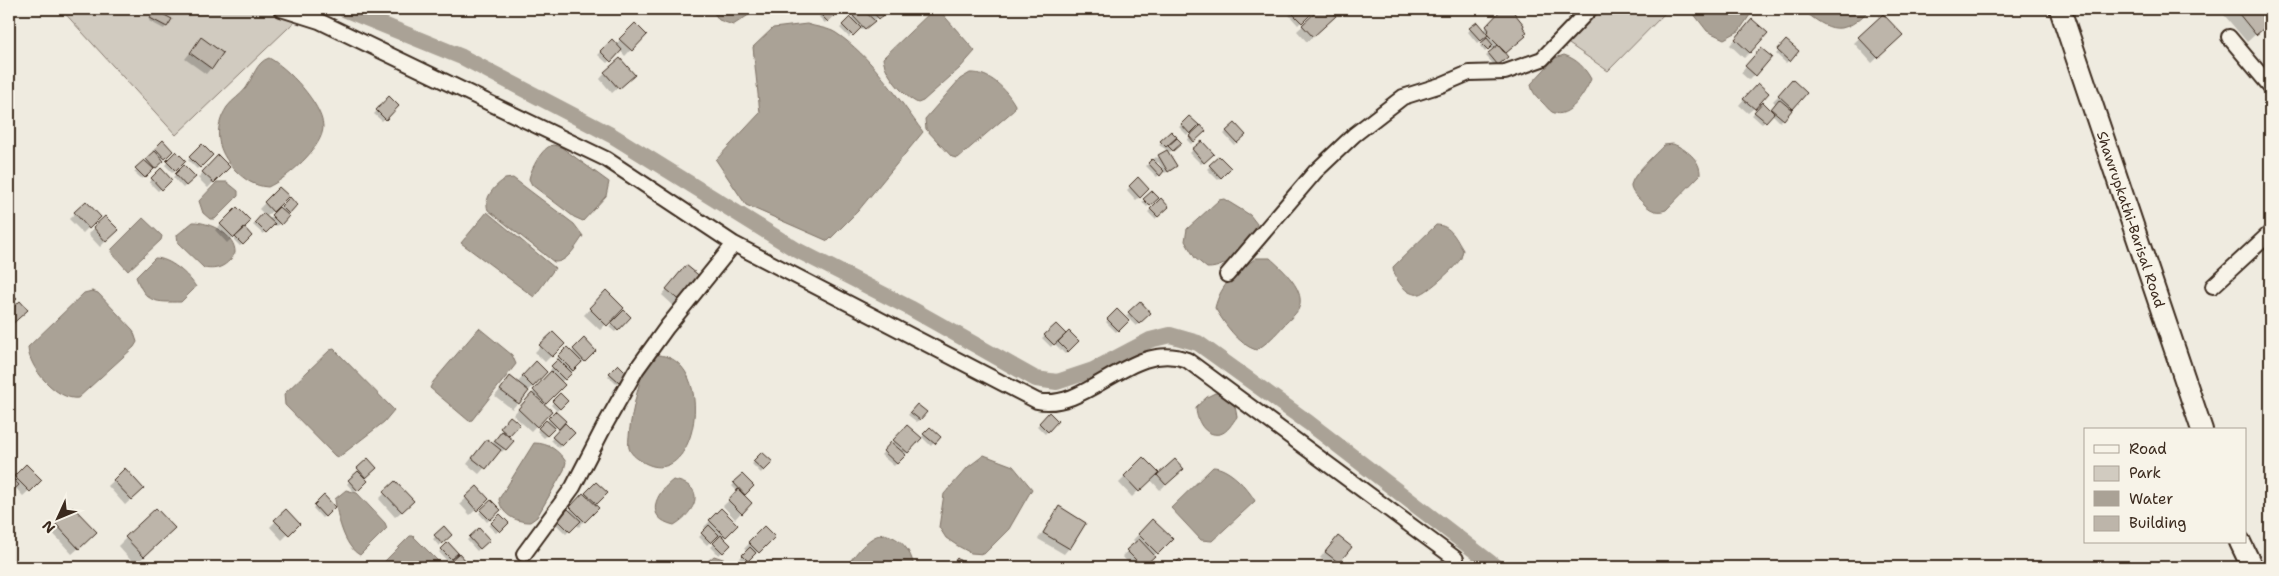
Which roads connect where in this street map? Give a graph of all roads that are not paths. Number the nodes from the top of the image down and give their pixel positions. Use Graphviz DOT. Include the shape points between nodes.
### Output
graph roads {
  1 [pos="285,9"];
  2 [pos="1590,9"];
  3 [pos="2060,9"];
  4 [pos="2229,37"];
  5 [pos="2270,86"];
  6 [pos="2270,233"];
  7 [pos="734,244"];
  8 [pos="1227,275"];
  9 [pos="2213,286"];
  10 [pos="2201,428"];
  11 [pos="2241,544"];
  12 [pos="524,554"];
  13 [pos="1456,559"];
  14 [pos="2252,567"];
  1 -- 7 [label="street" via="319,21 606,159"];
  2 -- 8 [label="street" via="1542,59 1505,72 1469,73 1403,97 1354,135 1315,172"];
  3 -- 10 [label="main road, Shawrupkathi-Barisal Road"];
  4 -- 5 [label="street"];
  6 -- 9 [label="street"];
  7 -- 12 [label="street" via="636,370 573,487"];
  7 -- 13 [label="street" via="1037,401 1059,402 1152,357 1174,355 1186,360"];
  11 -- 14 [label="main road"];
}
